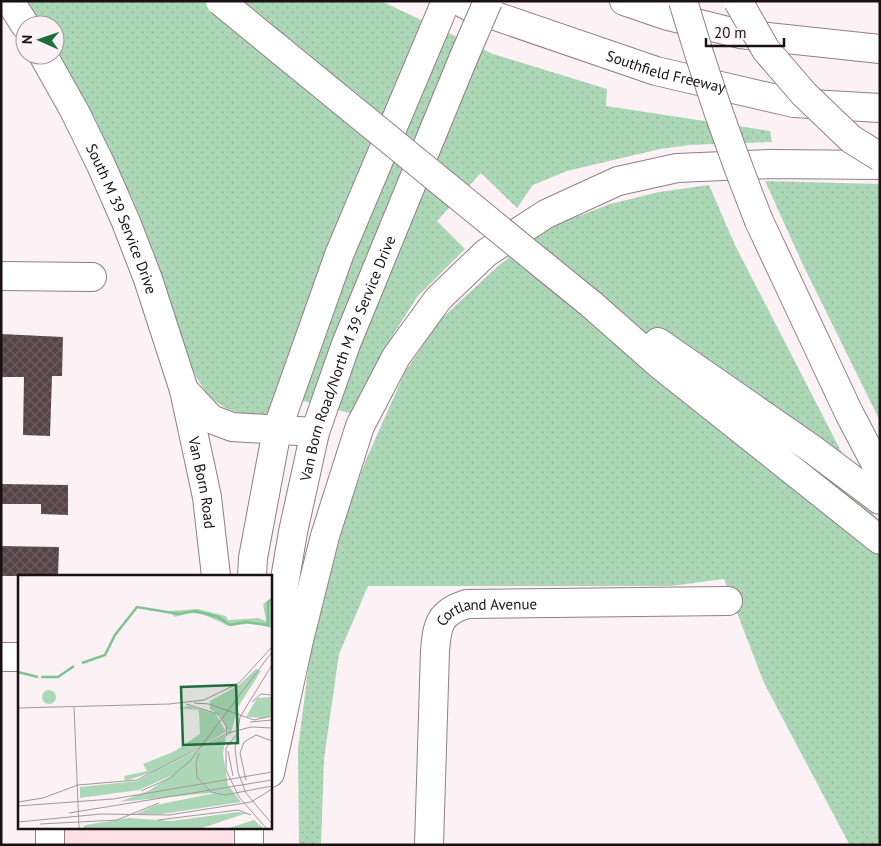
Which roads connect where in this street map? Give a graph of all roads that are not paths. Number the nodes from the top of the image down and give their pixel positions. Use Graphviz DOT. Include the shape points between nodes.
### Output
graph roads {
  1 [pos="10,1"];
  2 [pos="220,1"];
  3 [pos="446,1"];
  4 [pos="459,1"];
  5 [pos="488,1"];
  6 [pos="624,1"];
  7 [pos="683,1"];
  8 [pos="738,1"];
  9 [pos="19,15"];
  10 [pos="880,49"];
  11 [pos="48,65"];
  12 [pos="880,108"];
  13 [pos="880,157"];
  14 [pos="880,165"];
  15 [pos="1,276"];
  16 [pos="92,277"];
  17 [pos="591,304"];
  18 [pos="184,390"];
  19 [pos="277,430"];
  20 [pos="316,432"];
  21 [pos="880,472"];
  22 [pos="880,500"];
  23 [pos="880,540"];
  24 [pos="216,575"];
  25 [pos="252,575"];
  26 [pos="728,601"];
  27 [pos="1,657"];
  28 [pos="18,657"];
  29 [pos="271,711"];
  30 [pos="271,768"];
  31 [pos="50,828"];
  32 [pos="50,845"];
  33 [pos="430,845"];
  1 -- 9 [label="main road"];
  2 -- 17 [label="main road, bridge"];
  3 -- 19 [label="main road" via="339,254"];
  4 -- 12 [label="main road, Southfield Freeway" via="656,71 794,103"];
  5 -- 20 [label="main road, Van Born Road/North M 39 Service Drive, bridge" via="346,344"];
  6 -- 10 [label="main road" via="740,34"];
  7 -- 21 [label="main road, bridge" via="730,147 759,221"];
  8 -- 13 [label="main road, bridge" via="766,50 804,94 851,138"];
  11 -- 18 [label="main road, South M 39 Service Drive" via="126,222"];
  14 -- 30 [label="main road" via="771,164 678,168 618,181 546,214 486,253 438,299 396,356 360,426 323,545"];
  15 -- 16 [label="main road"];
  17 -- 22 [label="main road" via="665,346"];
  17 -- 23 [label="main road" via="660,364"];
  18 -- 19 [label="main road" via="211,419 232,427"];
  18 -- 24 [label="main road, Van Born Road" via="206,497"];
  19 -- 20 [label="main road"];
  19 -- 25 [label="main road"];
  20 -- 29 [label="main road, Van Born Road/North M 39 Service Drive" via="293,532 281,605"];
  26 -- 33 [label="main road, Cortland Avenue" via="467,604 453,608 444,616 437,630 435,650"];
  27 -- 28 [label="main road"];
  31 -- 32 [label="main road"];
}
